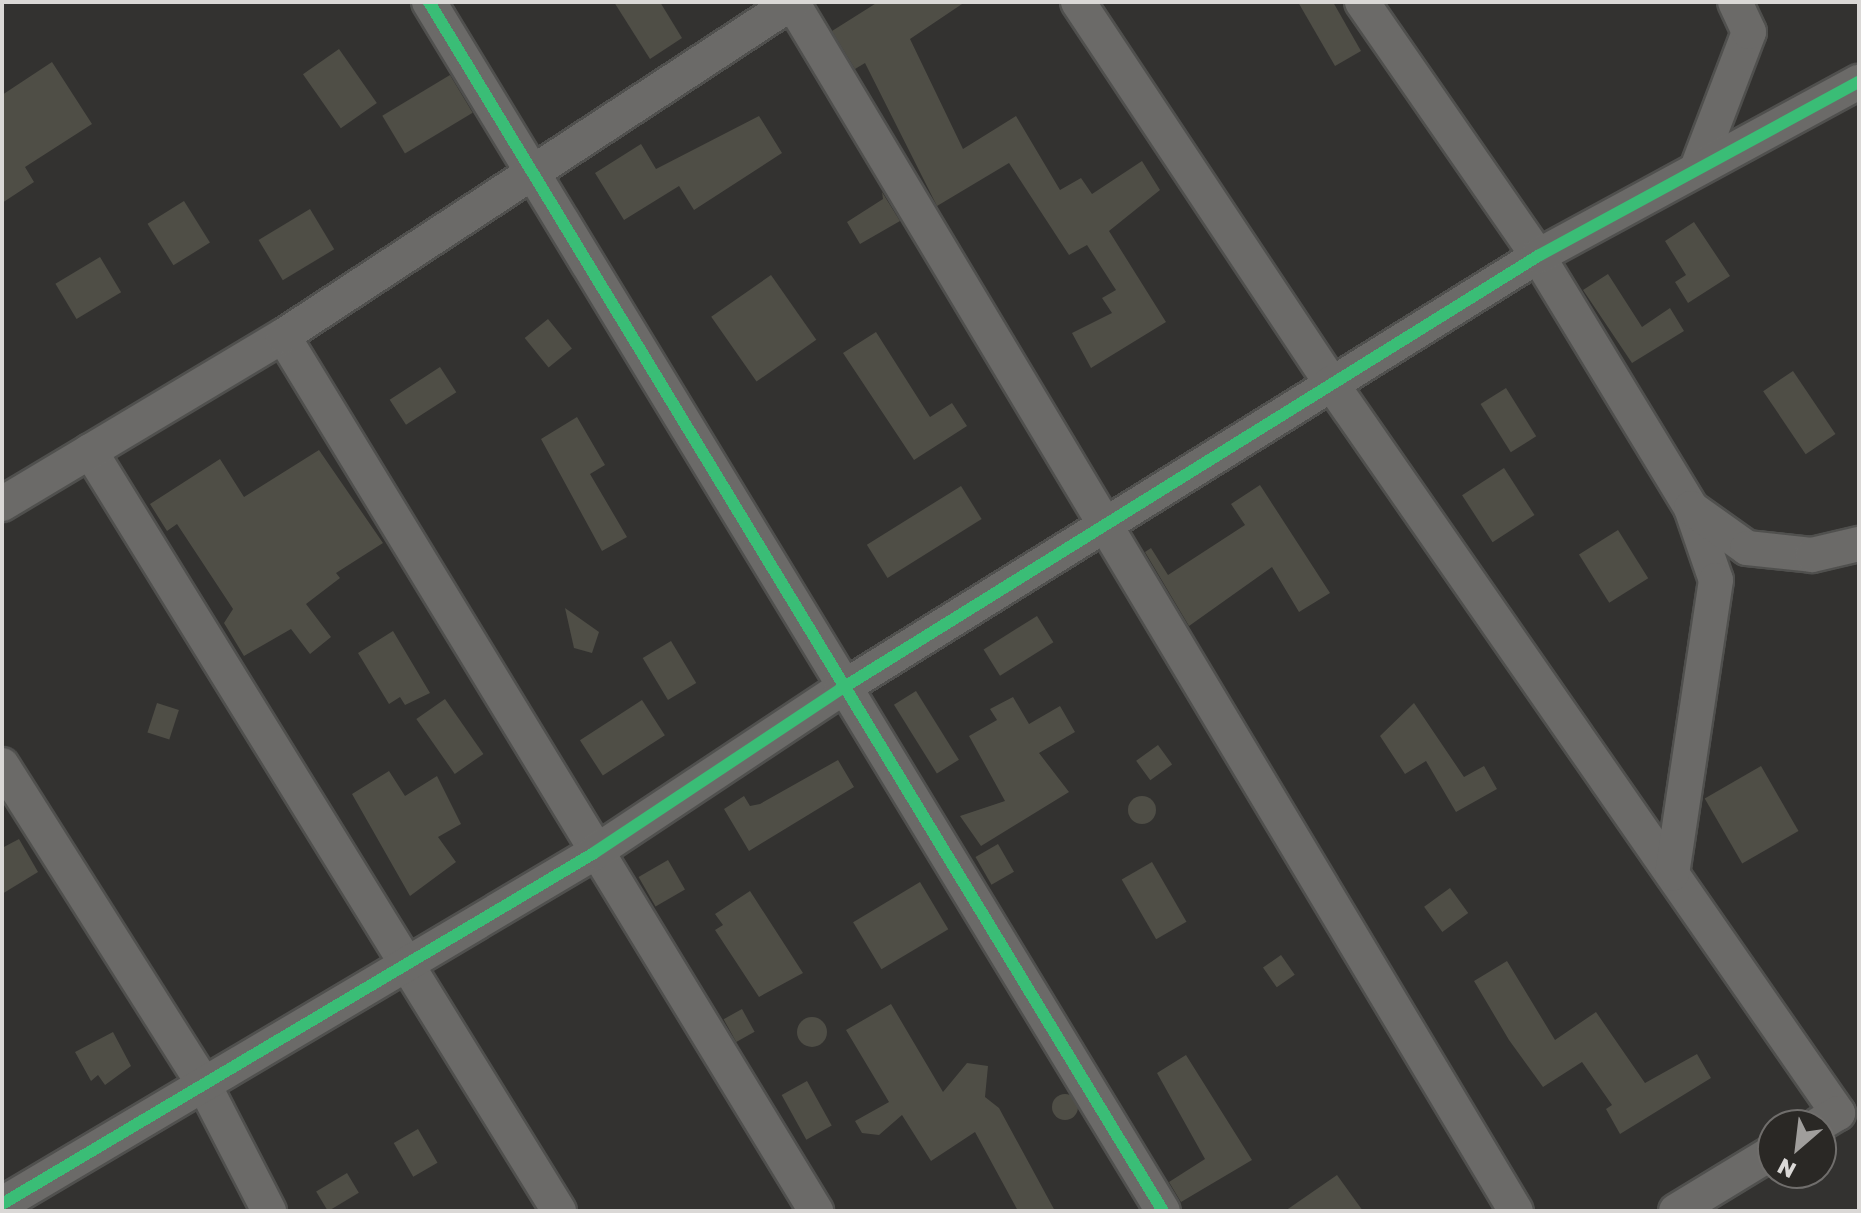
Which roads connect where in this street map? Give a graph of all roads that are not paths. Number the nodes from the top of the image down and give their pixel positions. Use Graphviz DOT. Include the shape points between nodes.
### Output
graph roads {
  1 [pos="429,2"];
  2 [pos="792,2"];
  3 [pos="1078,2"];
  4 [pos="1362,2"];
  5 [pos="1735,2"];
  6 [pos="1859,82"];
  7 [pos="1699,163"];
  8 [pos="533,171"];
  9 [pos="1538,256"];
  10 [pos="283,336"];
  11 [pos="1331,383"];
  12 [pos="90,451"];
  13 [pos="2,504"];
  14 [pos="1691,508"];
  15 [pos="1108,520"];
  16 [pos="1859,544"];
  17 [pos="841,689"];
  18 [pos="2,765"];
  19 [pos="594,853"];
  20 [pos="1672,874"];
  21 [pos="407,965"];
  22 [pos="204,1085"];
  23 [pos="1835,1109"];
  24 [pos="1757,1162"];
  25 [pos="2,1204"];
  26 [pos="269,1211"];
  27 [pos="559,1211"];
  28 [pos="816,1211"];
  29 [pos="1163,1211"];
  30 [pos="1516,1211"];
  31 [pos="1676,1211"];
  1 -- 8 [label="street"];
  2 -- 8 [label="street"];
  2 -- 15 [label="street"];
  3 -- 11 [label="street"];
  4 -- 9 [label="street"];
  5 -- 7 [label="street" via="1749,32"];
  6 -- 7 [label="street"];
  7 -- 9 [label="street"];
  8 -- 10 [label="street"];
  8 -- 17 [label="street"];
  9 -- 11 [label="street"];
  9 -- 14 [label="street"];
  10 -- 12 [label="street"];
  10 -- 19 [label="street"];
  11 -- 15 [label="street"];
  11 -- 20 [label="street"];
  12 -- 13 [label="street"];
  12 -- 21 [label="street"];
  14 -- 16 [label="street" via="1747,548 1812,555"];
  14 -- 20 [label="street" via="1716,580"];
  15 -- 17 [label="street"];
  15 -- 30 [label="street"];
  17 -- 19 [label="street"];
  17 -- 29 [label="street"];
  18 -- 22 [label="street"];
  19 -- 21 [label="street"];
  19 -- 28 [label="street"];
  20 -- 23 [label="street"];
  21 -- 22 [label="street"];
  21 -- 27 [label="street"];
  22 -- 25 [label="street"];
  22 -- 26 [label="street"];
  24 -- 31 [label="street"];
}
